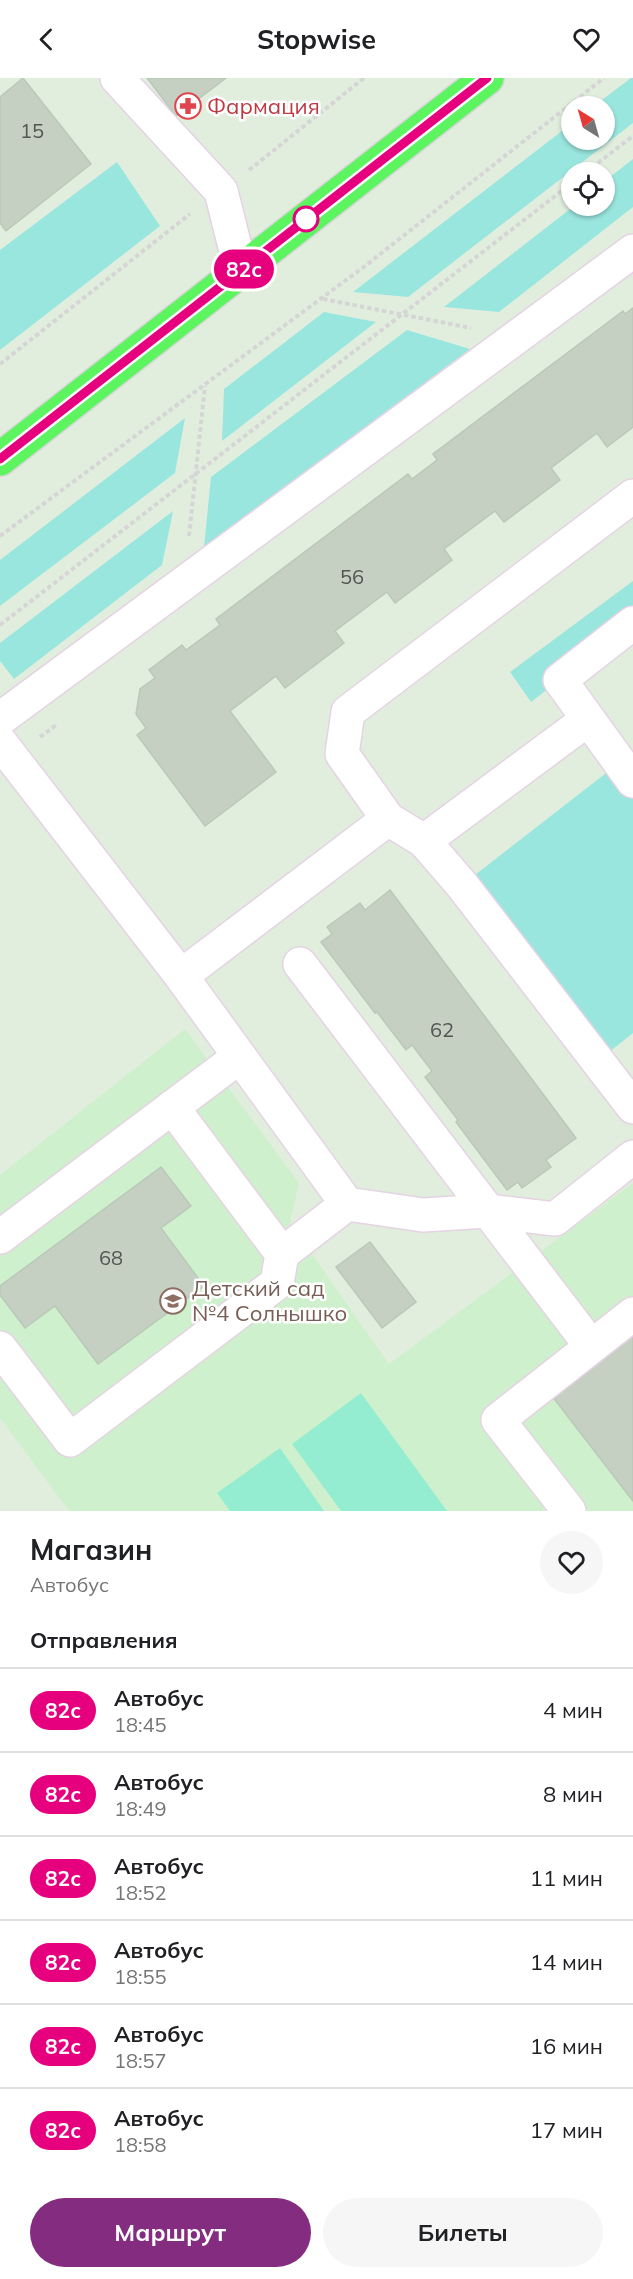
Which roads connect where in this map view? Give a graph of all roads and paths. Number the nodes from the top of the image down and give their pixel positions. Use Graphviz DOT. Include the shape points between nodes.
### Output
graph roads {
  1 [pos="117,78"];
  2 [pos="364,78"];
  3 [pos="487,78"];
  4 [pos="604,78"];
  5 [pos="633,136"];
  6 [pos="599,162"];
  7 [pos="221,191"];
  8 [pos="561,192"];
  9 [pos="633,251"];
  10 [pos="241,271"];
  11 [pos="322,299"];
  12 [pos="403,314"];
  13 [pos="516,338"];
  14 [pos="0,364"];
  15 [pos="206,385"];
  16 [pos="0,459"];
  17 [pos="196,474"];
  18 [pos="633,496"];
  19 [pos="0,536"];
  20 [pos="183,584"];
  21 [pos="633,623"];
  22 [pos="0,625"];
  23 [pos="0,719"];
  24 [pos="587,720"];
  25 [pos="0,742"];
  26 [pos="633,782"];
  27 [pos="388,819"];
  28 [pos="424,841"];
  29 [pos="300,964"];
  30 [pos="181,976"];
  31 [pos="239,1057"];
  32 [pos="172,1107"];
  33 [pos="633,1107"];
  34 [pos="633,1157"];
  35 [pos="347,1204"];
  36 [pos="487,1211"];
  37 [pos="0,1236"];
  38 [pos="282,1254"];
  39 [pos="633,1314"];
  40 [pos="591,1346"];
  41 [pos="0,1348"];
  42 [pos="569,1511"];
  1 -- 7 [label="lane"];
  2 -- 7 [label="path"];
  3 -- 10 [label="main road"];
  4 -- 11 [label="path"];
  5 -- 6 [label="path"];
  7 -- 10 [label="lane"];
  7 -- 14 [label="path"];
  8 -- 12 [label="path"];
  9 -- 13 [label="lane"];
  10 -- 16 [label="main road"];
  11 -- 12 [label="path"];
  11 -- 15 [label="path"];
  12 -- 13 [label="path"];
  12 -- 17 [label="path"];
  13 -- 20 [label="lane"];
  15 -- 17 [label="path"];
  15 -- 19 [label="path"];
  17 -- 20 [label="path"];
  17 -- 22 [label="path"];
  18 -- 27 [label="lane" via="348,712 342,754"];
  20 -- 23 [label="lane"];
  21 -- 24 [label="lane" via="560,680"];
  24 -- 26 [label="lane"];
  24 -- 28 [label="lane"];
  25 -- 30 [label="lane"];
  27 -- 28 [label="lane"];
  27 -- 30 [label="lane"];
  28 -- 33 [label="lane"];
  29 -- 36 [label="lane"];
  30 -- 31 [label="lane"];
  31 -- 32 [label="lane"];
  31 -- 35 [label="lane"];
  32 -- 37 [label="lane"];
  32 -- 38 [label="lane"];
  34 -- 36 [label="lane" via="555,1219"];
  35 -- 36 [label="lane" via="423,1215"];
  35 -- 38 [label="lane"];
  36 -- 40 [label="lane"];
  38 -- 41 [label="lane" via="277,1282 70,1440"];
  39 -- 40 [label="lane"];
  40 -- 42 [label="lane" via="498,1420"];
}
